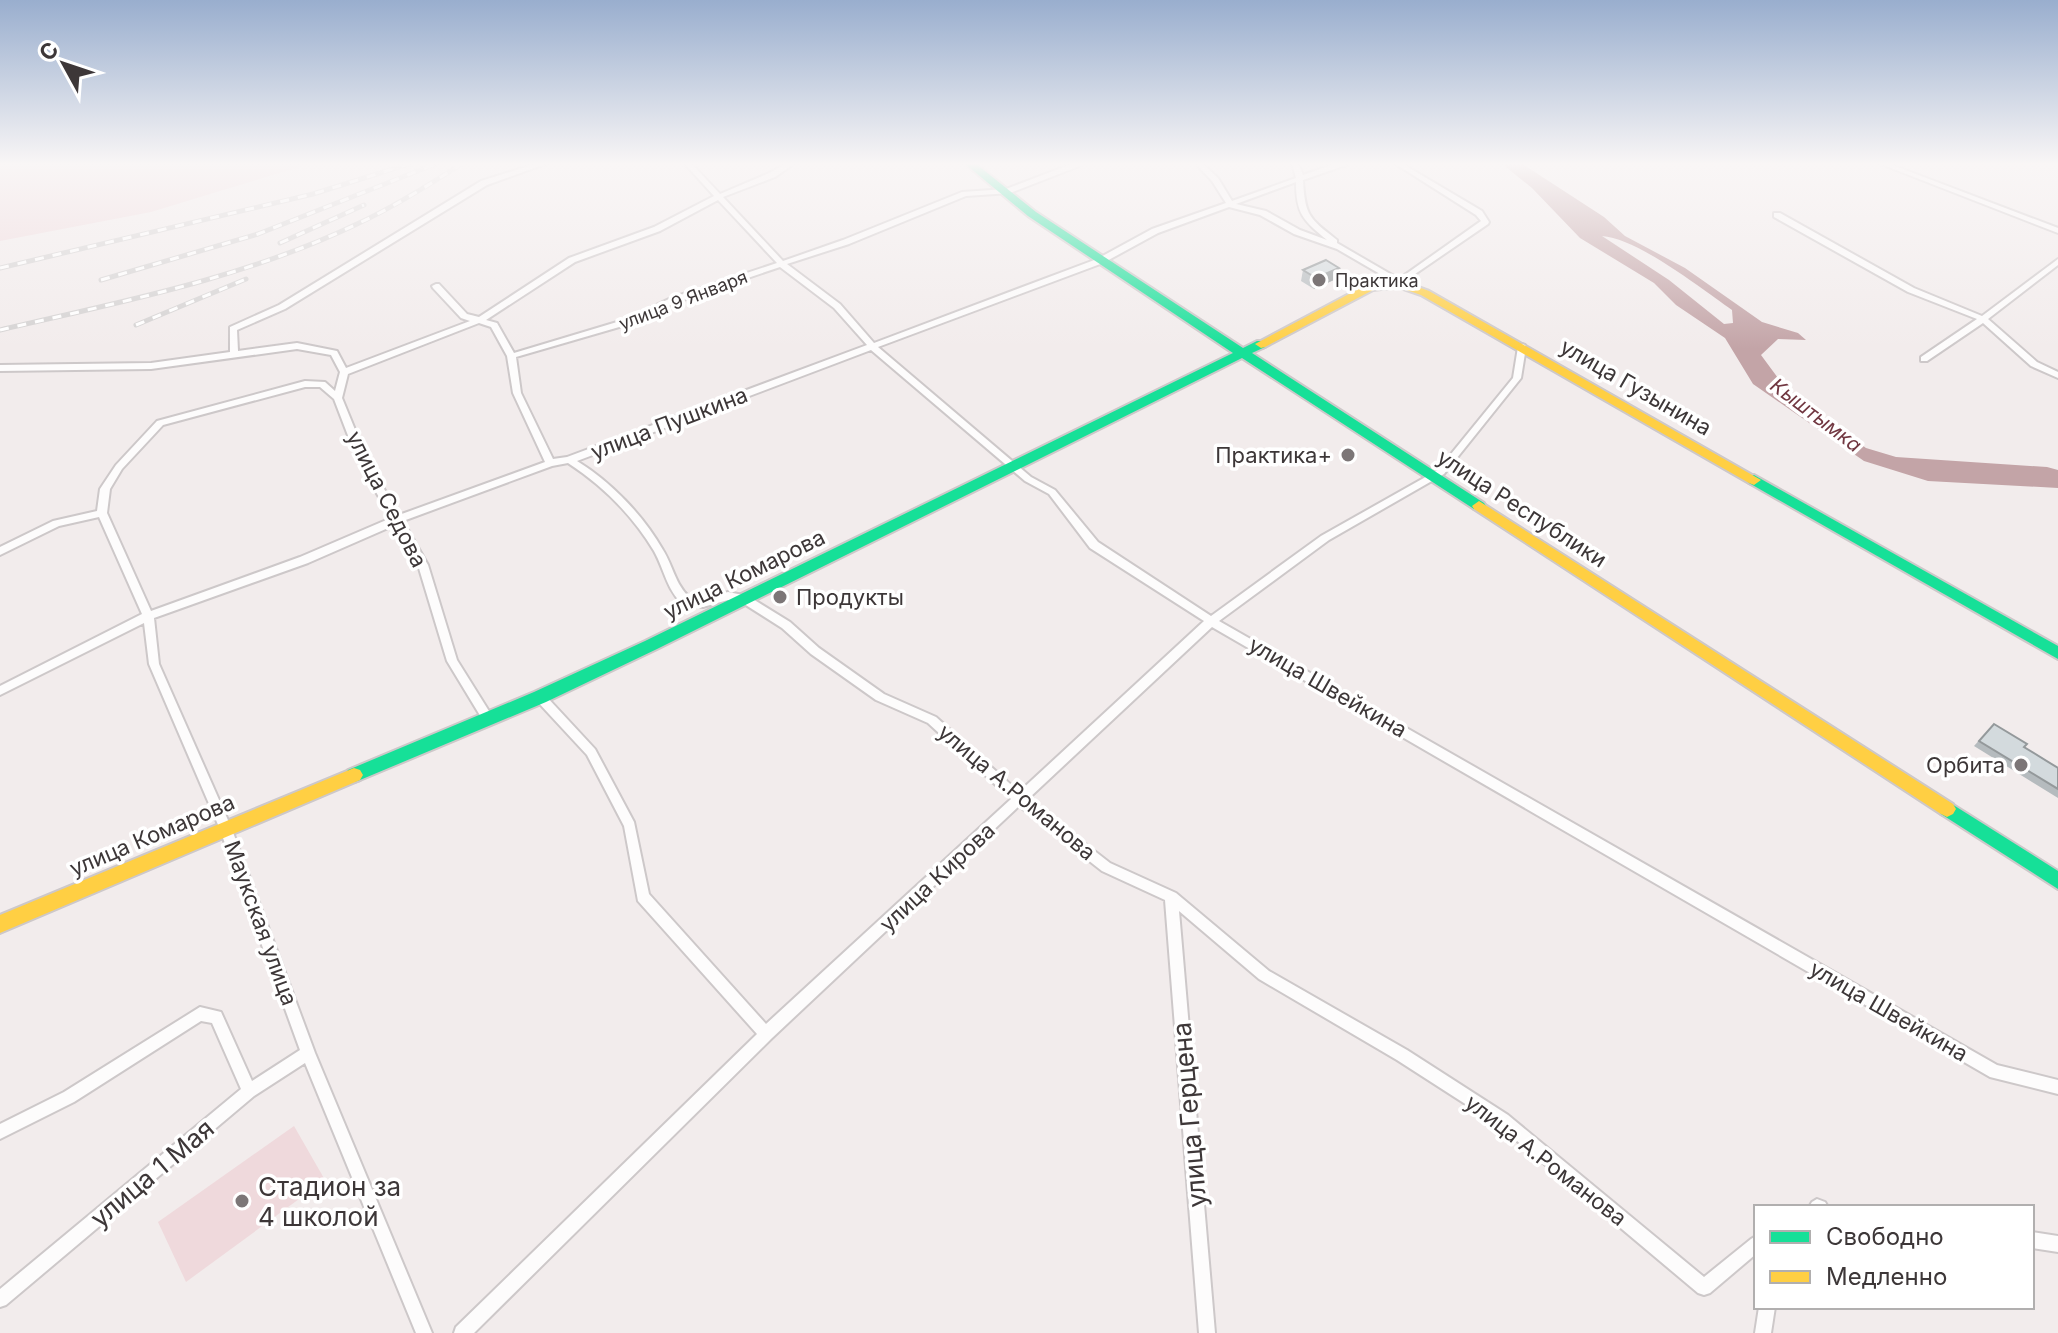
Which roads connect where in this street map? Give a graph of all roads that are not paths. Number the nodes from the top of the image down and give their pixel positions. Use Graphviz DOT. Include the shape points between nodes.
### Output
graph roads {
  1 [pos="415,225"];
  2 [pos="664,225"];
  3 [pos="745,225"];
  4 [pos="885,225"];
  5 [pos="1048,225"];
  6 [pos="1172,225"];
  7 [pos="1285,225"];
  8 [pos="1314,225"];
  9 [pos="1480,225"];
  10 [pos="1795,225"];
  11 [pos="1340,247"];
  12 [pos="1100,261"];
  13 [pos="2058,261"];
  14 [pos="783,265"];
  15 [pos="1399,283"];
  16 [pos="436,286"];
  17 [pos="482,319"];
  18 [pos="1983,319"];
  19 [pos="873,347"];
  20 [pos="1522,347"];
  21 [pos="1243,353"];
  22 [pos="234,354"];
  23 [pos="511,356"];
  24 [pos="1924,359"];
  25 [pos="0,368"];
  26 [pos="344,372"];
  27 [pos="2058,375"];
  28 [pos="338,398"];
  29 [pos="569,460"];
  30 [pos="550,463"];
  31 [pos="1012,465"];
  32 [pos="1434,477"];
  33 [pos="102,513"];
  34 [pos="399,519"];
  35 [pos="0,551"];
  36 [pos="744,599"];
  37 [pos="148,616"];
  38 [pos="1211,621"];
  39 [pos="2058,653"];
  40 [pos="0,691"];
  41 [pos="540,697"];
  42 [pos="488,719"];
  43 [pos="1020,800"];
  44 [pos="225,827"];
  45 [pos="2058,881"];
  46 [pos="1171,897"];
  47 [pos="0,924"];
  48 [pos="766,1034"];
  49 [pos="308,1053"];
  50 [pos="2058,1087"];
  51 [pos="249,1091"];
  52 [pos="0,1132"];
  53 [pos="2034,1240"];
  54 [pos="2058,1244"];
  55 [pos="1754,1246"];
  56 [pos="0,1299"];
  57 [pos="1767,1309"];
  58 [pos="424,1333"];
  59 [pos="462,1333"];
  60 [pos="1207,1333"];
  61 [pos="1763,1333"];
  1 -- 22 [label="street" via="282,307 233,329"];
  2 -- 17 [label="street" via="572,260"];
  3 -- 14 [label="street, улица Швейкина"];
  4 -- 14 [label="street, улица 9 Января"];
  5 -- 12 [label="street, улица Республики"];
  6 -- 12 [label="street, улица Пушкина"];
  7 -- 11 [label="street, улица Гузынина"];
  8 -- 11 [label="street"];
  9 -- 15 [label="street, улица Комарова"];
  10 -- 18 [label="street" via="1911,290"];
  11 -- 15 [label="street, улица Гузынина"];
  12 -- 19 [label="street, улица Пушкина"];
  12 -- 21 [label="street, улица Республики"];
  13 -- 18 [label="street"];
  14 -- 19 [label="street, улица Швейкина" via="837,306"];
  14 -- 23 [label="street, улица 9 Января" via="674,300 630,321"];
  15 -- 20 [label="street, улица Гузынина"];
  15 -- 21 [label="street, улица Комарова" via="1370,287"];
  16 -- 17 [label="street" via="464,316"];
  17 -- 23 [label="street" via="494,325"];
  17 -- 26 [label="street"];
  18 -- 24 [label="street"];
  18 -- 27 [label="street" via="2034,364"];
  19 -- 29 [label="street, улица Пушкина"];
  19 -- 31 [label="street, улица Швейкина"];
  20 -- 32 [label="street, улица Кирова" via="1517,378"];
  20 -- 39 [label="street, улица Гузынина"];
  21 -- 31 [label="street, улица Комарова"];
  21 -- 32 [label="street, улица Республики"];
  22 -- 25 [label="street" via="151,366"];
  22 -- 26 [label="street" via="297,346 334,353"];
  23 -- 30 [label="street" via="517,393"];
  26 -- 28 [label="street"];
  28 -- 33 [label="street" via="322,384 305,384 160,423 119,467 105,489"];
  28 -- 34 [label="street, улица Седова" via="362,459"];
  29 -- 30 [label="street, улица Пушкина"];
  29 -- 36 [label="street" via="615,497 659,551 670,583 687,602"];
  30 -- 34 [label="street, улица Пушкина"];
  31 -- 36 [label="street, улица Комарова"];
  31 -- 38 [label="street, улица Швейкина" via="1052,492 1094,545"];
  32 -- 38 [label="street, улица Кирова" via="1325,538"];
  32 -- 45 [label="street, улица Республики"];
  33 -- 35 [label="street" via="56,523"];
  33 -- 37 [label="street, Маукская улица"];
  34 -- 37 [label="street, улица Пушкина"];
  34 -- 42 [label="street, улица Седова" via="423,565 452,661"];
  36 -- 41 [label="street, улица Комарова"];
  36 -- 43 [label="street, улица А.Романова" via="880,697 932,720"];
  37 -- 40 [label="street, улица Пушкина"];
  37 -- 44 [label="street, Маукская улица" via="154,664"];
  38 -- 43 [label="street, улица Кирова"];
  38 -- 50 [label="street, улица Швейкина" via="1995,1072"];
  41 -- 42 [label="street, улица Комарова"];
  41 -- 48 [label="street" via="591,752 630,826 643,897"];
  42 -- 44 [label="street, улица Комарова"];
  43 -- 46 [label="street, улица А.Романова" via="1106,867"];
  43 -- 48 [label="street, улица Кирова"];
  44 -- 47 [label="street, улица Комарова"];
  44 -- 49 [label="street, Маукская улица"];
  46 -- 55 [label="street, улица А.Романова" via="1264,975 1503,1120 1704,1287"];
  46 -- 60 [label="street, улица Герцена"];
  48 -- 59 [label="street, улица Кирова"];
  49 -- 51 [label="street, улица 1 Мая"];
  49 -- 58 [label="street, Маукская улица"];
  51 -- 52 [label="street" via="216,1017 200,1014 69,1097"];
  51 -- 56 [label="street, улица 1 Мая"];
  53 -- 54 [label="street"];
  57 -- 61 [label="street"];
}
